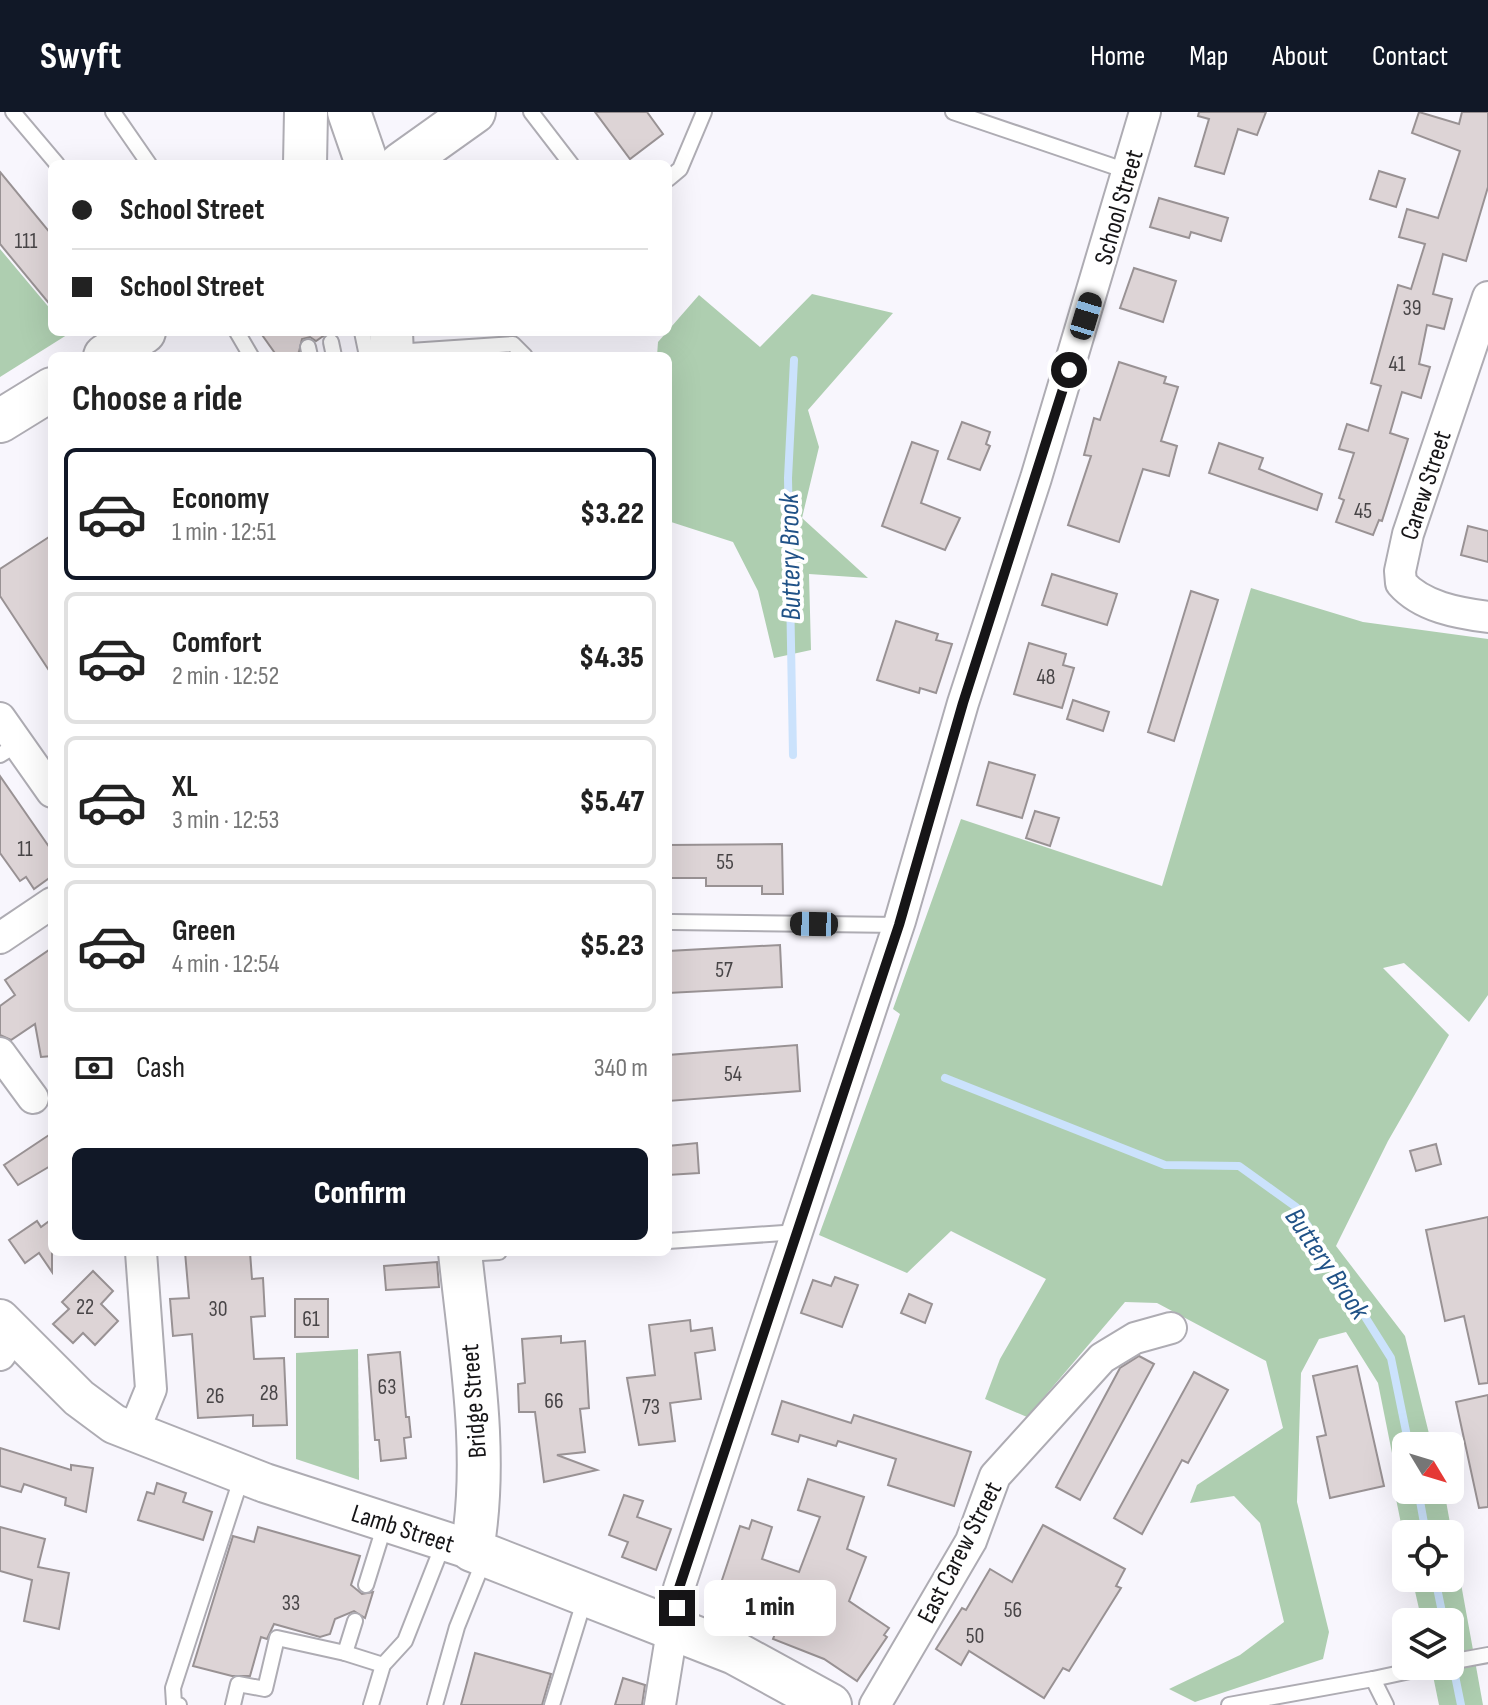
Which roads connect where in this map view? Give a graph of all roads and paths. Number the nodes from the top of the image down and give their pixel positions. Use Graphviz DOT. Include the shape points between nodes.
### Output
graph roads {
  1 [pos="13,112"];
  2 [pos="113,112"];
  3 [pos="306,112"];
  4 [pos="349,112"];
  5 [pos="474,112"];
  6 [pos="531,112"];
  7 [pos="704,112"];
  8 [pos="953,112"];
  9 [pos="1145,112"];
  10 [pos="54,160"];
  11 [pos="146,160"];
  12 [pos="305,160"];
  13 [pos="366,160"];
  14 [pos="407,160"];
  15 [pos="568,160"];
  16 [pos="1127,171"];
  17 [pos="672,176"];
  18 [pos="1488,297"];
  19 [pos="138,336"];
  20 [pos="513,338"];
  21 [pos="381,347"];
  22 [pos="112,352"];
  23 [pos="48,391"];
  24 [pos="0,421"];
  25 [pos="1488,617"];
  26 [pos="0,718"];
  27 [pos="9,749"];
  28 [pos="47,774"];
  29 [pos="48,906"];
  30 [pos="672,922"];
  31 [pos="899,925"];
  32 [pos="0,938"];
  33 [pos="0,1053"];
  34 [pos="33,1098"];
  35 [pos="798,1232"];
  36 [pos="672,1241"];
  37 [pos="141,1256"];
  38 [pos="473,1256"];
  39 [pos="1171,1328"];
  40 [pos="5,1336"];
  41 [pos="133,1433"];
  42 [pos="243,1475"];
  43 [pos="385,1523"];
  44 [pos="467,1549"];
  45 [pos="366,1585"];
  46 [pos="586,1594"];
  47 [pos="355,1621"];
  48 [pos="675,1629"];
  49 [pos="345,1653"];
  50 [pos="383,1665"];
  51 [pos="1392,1675"];
  52 [pos="1373,1679"];
  53 [pos="179,1705"];
  54 [pos="233,1705"];
  55 [pos="371,1705"];
  56 [pos="435,1705"];
  57 [pos="552,1705"];
  58 [pos="660,1705"];
  59 [pos="830,1705"];
  60 [pos="875,1705"];
  61 [pos="1229,1705"];
  62 [pos="1386,1705"];
  1 -- 10 [label="lane"];
  2 -- 11 [label="lane"];
  3 -- 12 [label="main road"];
  4 -- 13 [label="main road"];
  5 -- 14 [label="main road"];
  6 -- 15 [label="lane"];
  7 -- 17 [label="lane" via="680,169"];
  8 -- 16 [label="lane"];
  9 -- 16 [label="street, School Street"];
  16 -- 31 [label="street, School Street"];
  18 -- 25 [label="street, Carew Street" via="1400,571 1401,583 1422,599"];
  19 -- 22 [label="main road"];
  20 -- 21 [label="lane"];
  23 -- 24 [label="main road"];
  26 -- 27 [label="street"];
  27 -- 28 [label="street"];
  29 -- 32 [label="street"];
  30 -- 31 [label="lane"];
  31 -- 35 [label="street, School Street"];
  33 -- 34 [label="street"];
  35 -- 36 [label="lane"];
  35 -- 48 [label="street, School Street" via="679,1588"];
  37 -- 41 [label="street" via="151,1389"];
  38 -- 44 [label="main road, Bridge Street" via="479,1512"];
  39 -- 60 [label="street, East Carew Street" via="1135,1338 1102,1358 995,1476 971,1541"];
  40 -- 41 [label="street, Lamb Street" via="79,1398"];
  41 -- 42 [label="street, Lamb Street"];
  42 -- 43 [label="street, Lamb Street"];
  42 -- 53 [label="lane" via="173,1688 174,1704"];
  43 -- 44 [label="street, Lamb Street"];
  43 -- 45 [label="lane"];
  44 -- 46 [label="main road, Lamb Street"];
  44 -- 50 [label="lane"];
  44 -- 56 [label="lane" via="457,1627"];
  46 -- 48 [label="main road, Lamb Street"];
  46 -- 57 [label="lane"];
  47 -- 49 [label="lane"];
  48 -- 58 [label="street, School Street"];
  48 -- 59 [label="main road, Lamb Street" via="765,1667"];
  49 -- 50 [label="lane"];
  49 -- 54 [label="lane" via="277,1638 265,1689 238,1684"];
  50 -- 55 [label="lane"];
  51 -- 52 [label="lane"];
  52 -- 61 [label="lane"];
  52 -- 62 [label="lane"];
}
